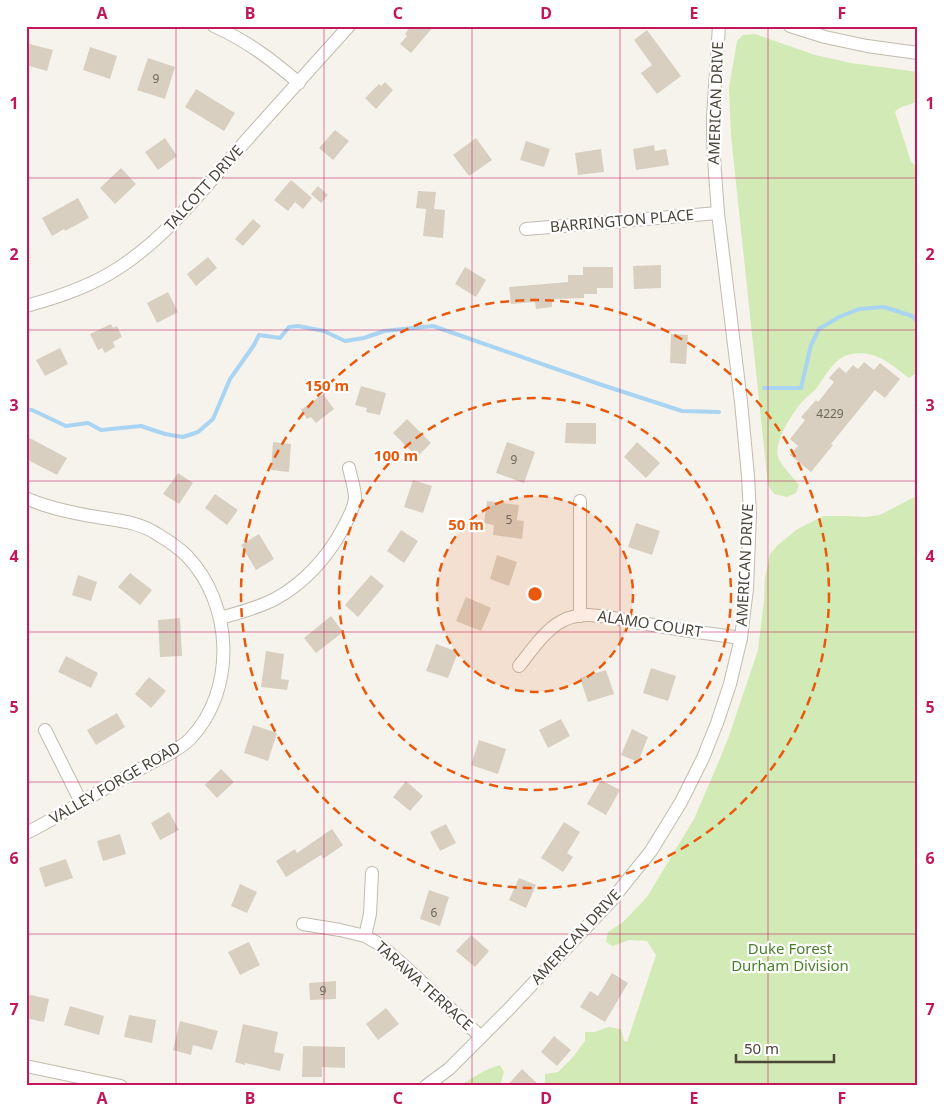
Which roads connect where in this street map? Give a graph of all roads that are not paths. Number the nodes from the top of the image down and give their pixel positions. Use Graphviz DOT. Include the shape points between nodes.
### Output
graph roads {
  1 [pos="214,26"];
  2 [pos="349,26"];
  3 [pos="720,26"];
  4 [pos="790,26"];
  5 [pos="918,53"];
  6 [pos="299,82"];
  7 [pos="718,212"];
  8 [pos="526,229"];
  9 [pos="26,306"];
  10 [pos="349,468"];
  11 [pos="26,498"];
  12 [pos="580,501"];
  13 [pos="580,616"];
  14 [pos="220,618"];
  15 [pos="741,638"];
  16 [pos="519,666"];
  17 [pos="44,730"];
  18 [pos="81,802"];
  19 [pos="26,833"];
  20 [pos="372,873"];
  21 [pos="303,924"];
  22 [pos="365,936"];
  23 [pos="481,1037"];
  24 [pos="26,1066"];
  25 [pos="121,1086"];
  26 [pos="426,1086"];
  1 -- 6 [label="street" via="252,45"];
  2 -- 6 [label="street, TALCOTT DRIVE"];
  3 -- 7 [label="street, AMERICAN DRIVE" via="713,141"];
  4 -- 5 [label="street" via="867,46"];
  6 -- 9 [label="street, TALCOTT DRIVE" via="192,203 152,243 106,275"];
  7 -- 8 [label="street, BARRINGTON PLACE"];
  7 -- 15 [label="street, AMERICAN DRIVE" via="748,476 750,514"];
  10 -- 14 [label="street" via="355,499 339,536 325,555 300,581 275,599"];
  11 -- 14 [label="street, VALLEY FORGE ROAD" via="61,510 136,524 156,533 178,548 200,572 210,588"];
  12 -- 13 [label="street"];
  13 -- 15 [label="street, ALAMO COURT" via="602,616"];
  13 -- 16 [label="street, ALAMO COURT" via="561,621 553,627"];
  14 -- 18 [label="street, VALLEY FORGE ROAD" via="223,638 220,681 204,720 190,738 171,753"];
  15 -- 23 [label="street, AMERICAN DRIVE" via="718,722 703,758 651,851 610,902"];
  17 -- 18 [label="street"];
  18 -- 19 [label="street, VALLEY FORGE ROAD"];
  20 -- 22 [label="street, TARAWA TERRACE" via="370,914"];
  21 -- 22 [label="street, TARAWA TERRACE"];
  22 -- 23 [label="street, TARAWA TERRACE" via="401,963"];
  23 -- 26 [label="street, AMERICAN DRIVE" via="449,1069"];
  24 -- 25 [label="street"];
}
